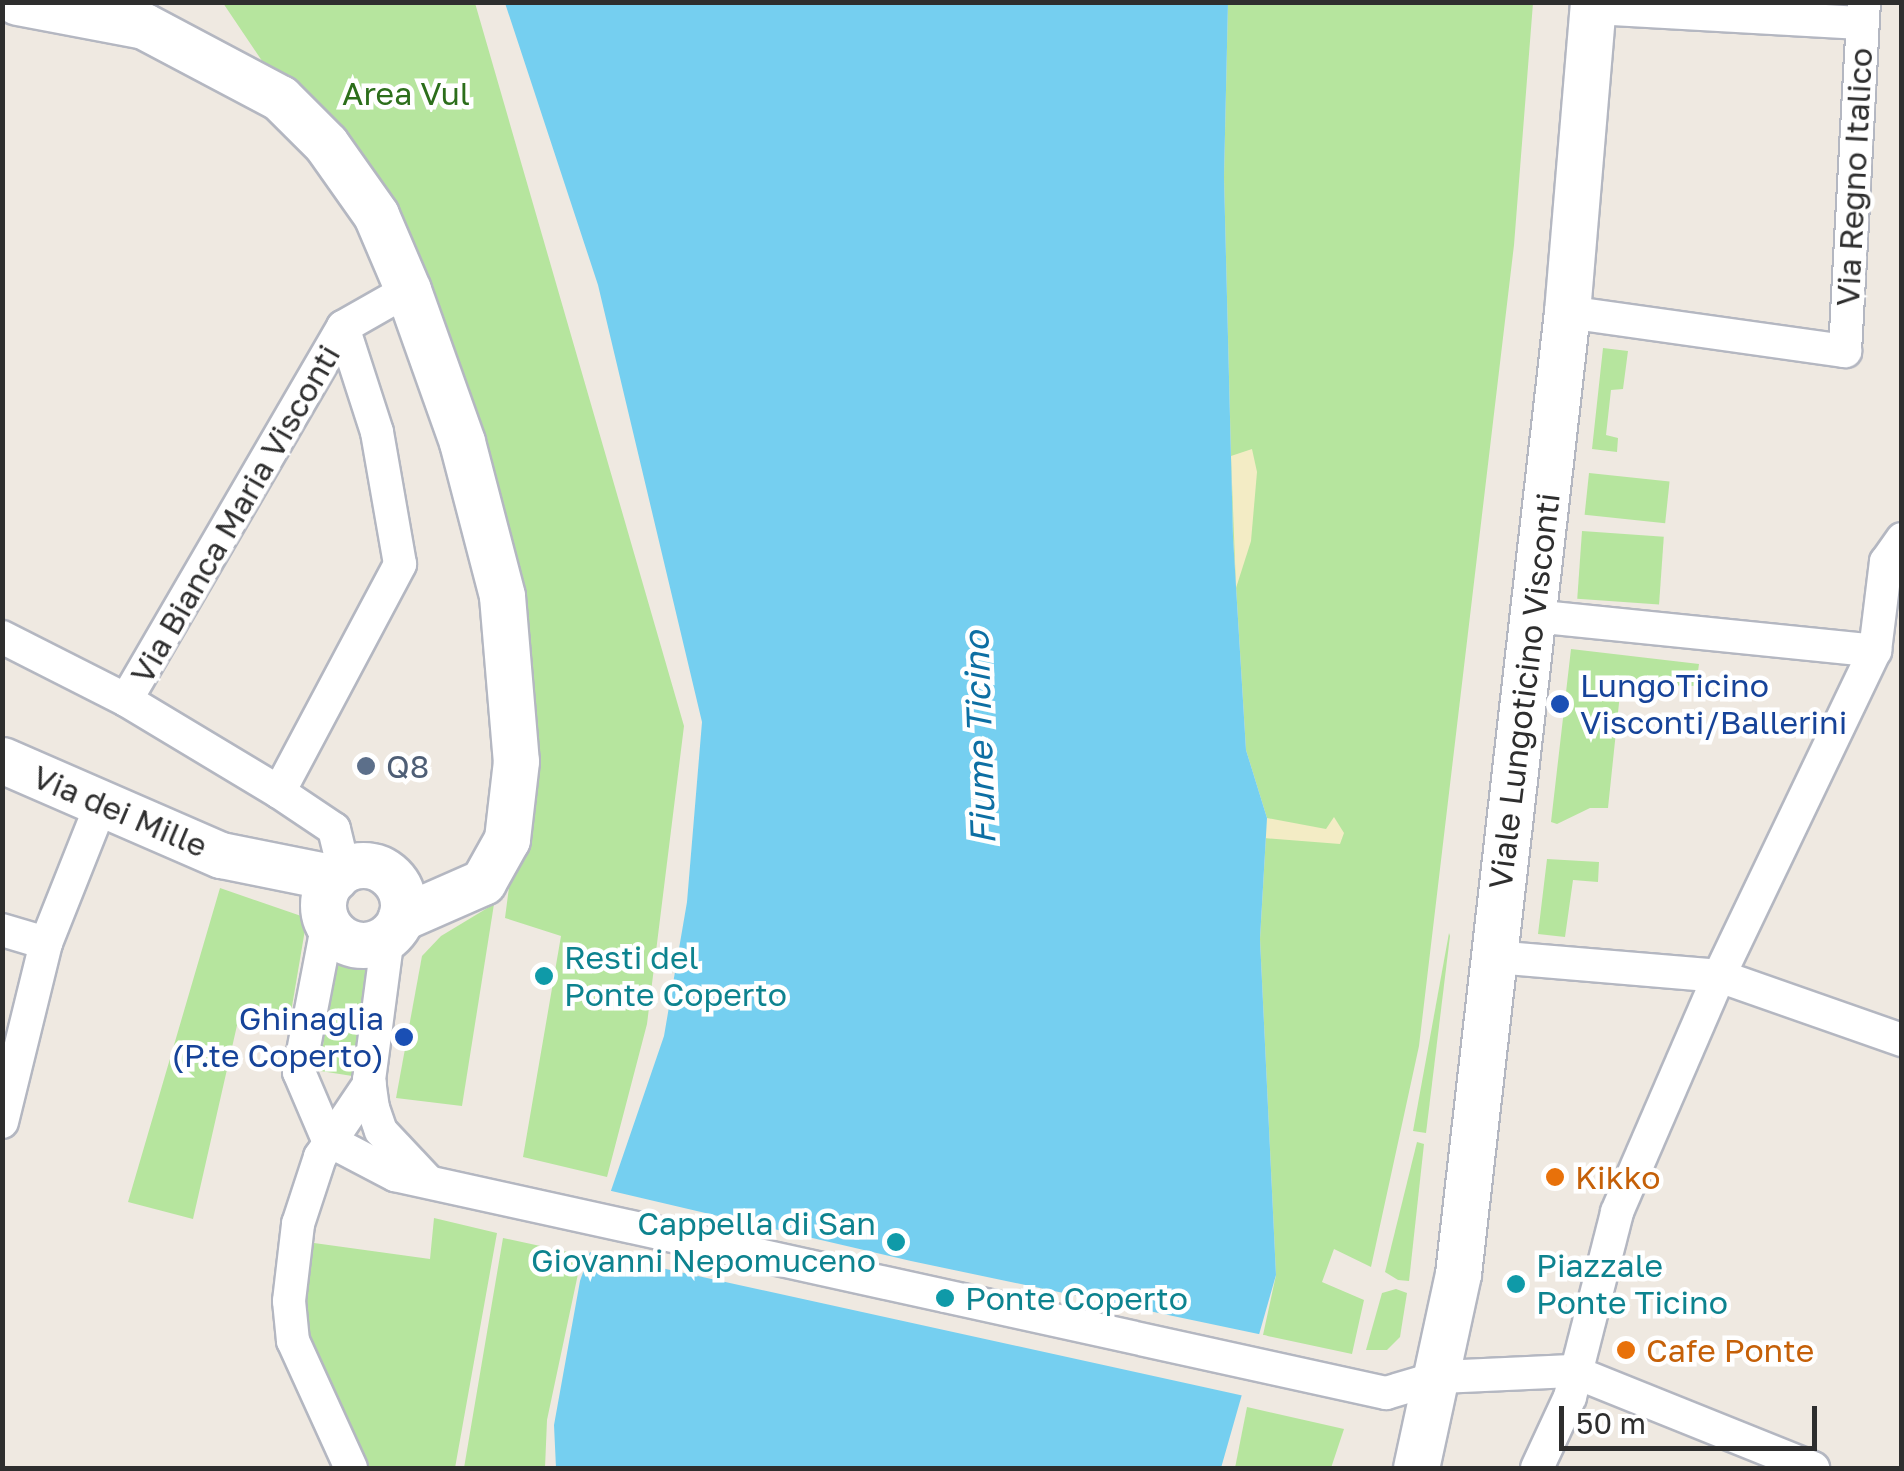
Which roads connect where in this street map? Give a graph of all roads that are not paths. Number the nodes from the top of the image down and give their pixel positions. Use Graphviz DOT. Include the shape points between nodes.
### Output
graph roads {
  1 [pos="18,2"];
  2 [pos="1593,5"];
  3 [pos="1863,13"];
  4 [pos="408,290"];
  5 [pos="1567,312"];
  6 [pos="344,328"];
  7 [pos="1902,539"];
  8 [pos="1533,616"];
  9 [pos="2,637"];
  10 [pos="1875,651"];
  11 [pos="126,700"];
  12 [pos="2,760"];
  13 [pos="279,792"];
  14 [pos="101,805"];
  15 [pos="333,895"];
  16 [pos="395,913"];
  17 [pos="2,930"];
  18 [pos="46,942"];
  19 [pos="1494,958"];
  20 [pos="1719,976"];
  21 [pos="1902,1040"];
  22 [pos="370,1083"];
  23 [pos="2,1122"];
  24 [pos="328,1140"];
  25 [pos="400,1156"];
  26 [pos="433,1186"];
  27 [pos="1572,1372"];
  28 [pos="1440,1378"];
  29 [pos="351,1468"];
  30 [pos="1416,1468"];
  31 [pos="1537,1468"];
  32 [pos="1813,1468"];
  1 -- 4 [label="street" via="144,26 280,98 326,144 376,215"];
  2 -- 3 [label="street"];
  2 -- 5 [label="street, Viale Lungoticino Visconti"];
  3 -- 5 [label="street, Via Regno Italico" via="1845,351"];
  4 -- 6 [label="street"];
  4 -- 16 [label="street" via="462,442 502,596 516,761 507,839 483,882"];
  5 -- 8 [label="street, Viale Lungoticino Visconti"];
  6 -- 11 [label="street, Via Bianca Maria Visconti"];
  6 -- 13 [label="street" via="377,432 400,564"];
  7 -- 10 [label="street" via="1886,562"];
  8 -- 10 [label="street"];
  8 -- 19 [label="street, Viale Lungoticino Visconti"];
  9 -- 11 [label="street"];
  10 -- 20 [label="street"];
  11 -- 13 [label="street"];
  12 -- 14 [label="street, Via dei Mille"];
  13 -- 15 [label="street" via="334,829"];
  14 -- 15 [label="street, Via dei Mille"];
  14 -- 18 [label="street"];
  15 -- 16 [label="street" via="368,866"];
  15 -- 16 [label="street" via="354,944"];
  15 -- 24 [label="street" via="299,1072"];
  16 -- 22 [label="street"];
  17 -- 18 [label="street"];
  18 -- 23 [label="street"];
  19 -- 20 [label="street"];
  19 -- 28 [label="street, Viale Lungoticino Visconti"];
  20 -- 21 [label="street"];
  20 -- 27 [label="street" via="1618,1212"];
  22 -- 24 [label="street" via="354,1114"];
  22 -- 25 [label="street" via="382,1131"];
  24 -- 25 [label="street" via="353,1137"];
  24 -- 26 [label="street"];
  24 -- 29 [label="street" via="298,1224 289,1301 292,1341"];
  25 -- 26 [label="street"];
  26 -- 28 [label="street" via="1386,1393"];
  27 -- 28 [label="street"];
  27 -- 31 [label="street" via="1570,1397"];
  27 -- 32 [label="street"];
  28 -- 30 [label="street, Viale Lungoticino Visconti"];
}
